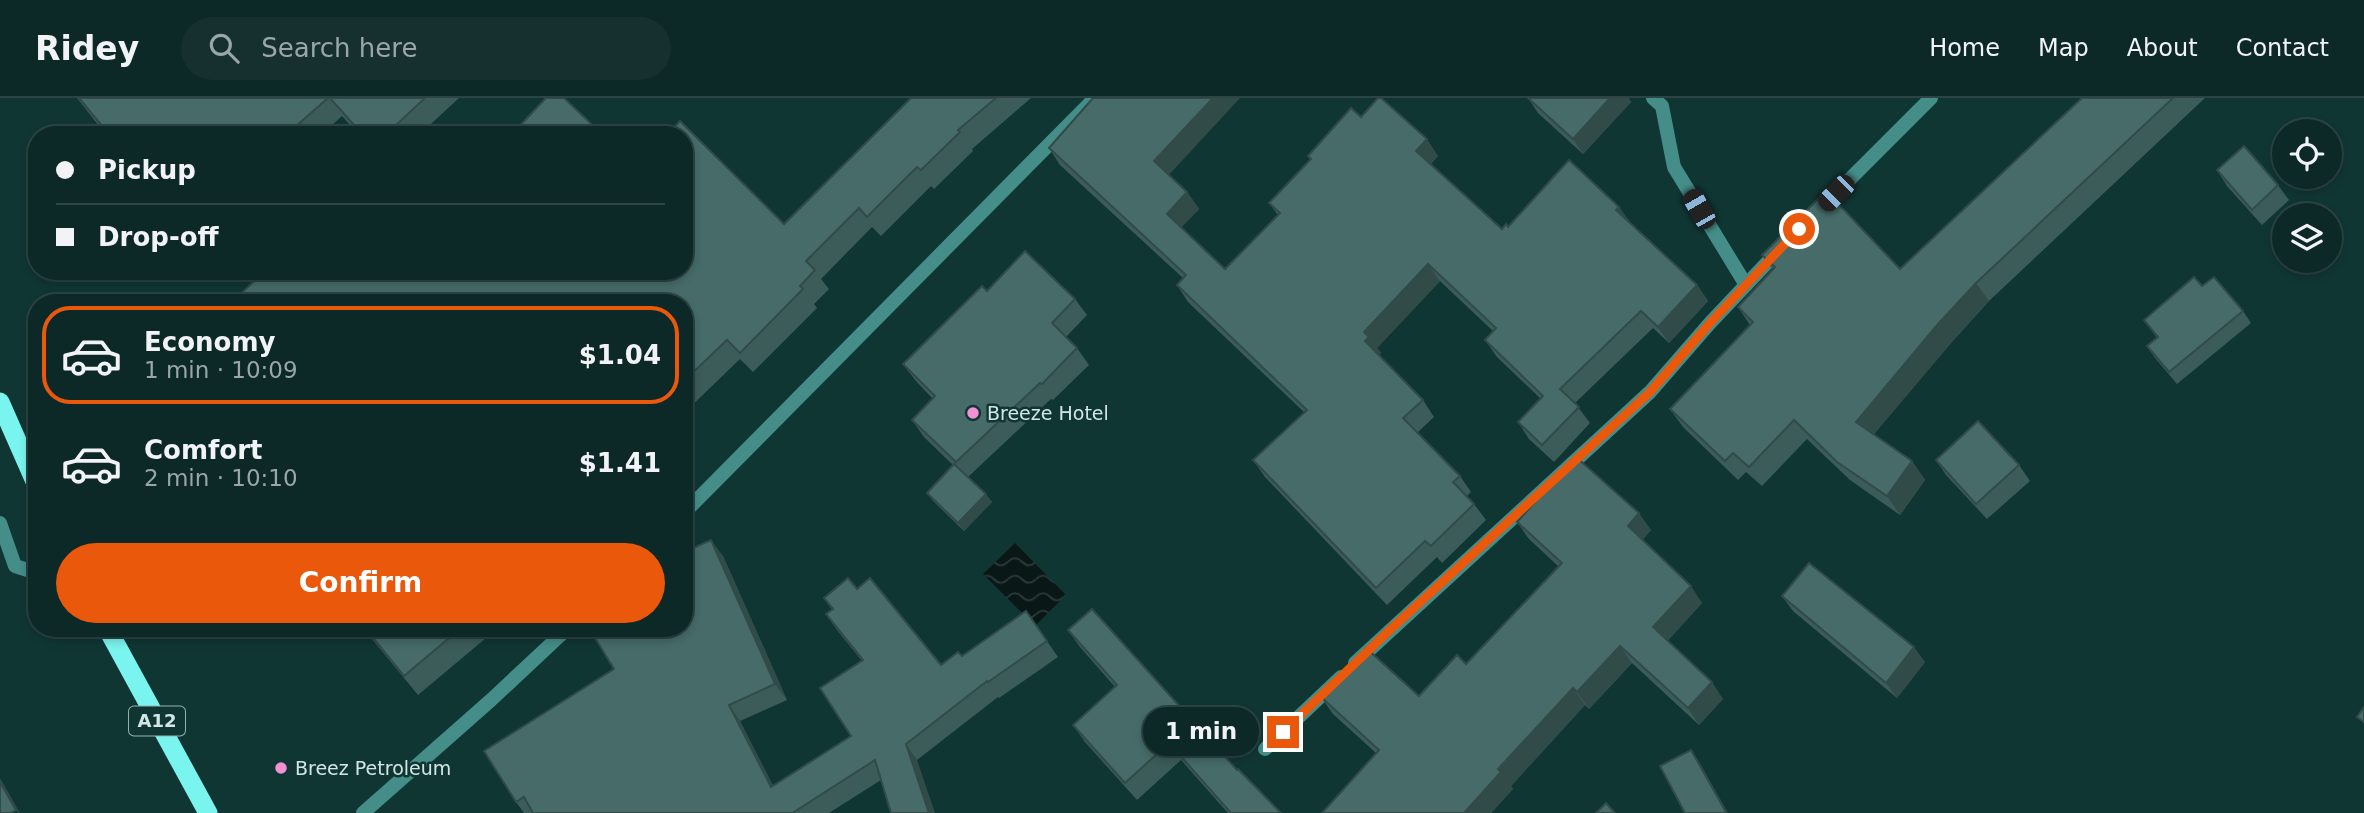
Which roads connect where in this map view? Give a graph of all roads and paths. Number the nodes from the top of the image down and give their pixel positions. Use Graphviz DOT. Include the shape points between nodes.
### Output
graph roads {
  1 [pos="1095,98"];
  2 [pos="1653,98"];
  3 [pos="1931,98"];
  4 [pos="1810,218"];
  5 [pos="1791,238"];
  6 [pos="1746,285"];
  7 [pos="0,402"];
  8 [pos="28,466"];
  9 [pos="693,504"];
  10 [pos="0,523"];
  11 [pos="28,570"];
  12 [pos="112,637"];
  13 [pos="558,637"];
  14 [pos="1265,749"];
  15 [pos="208,813"];
  16 [pos="363,813"];
  1 -- 9 [label="street"];
  2 -- 6 [label="street" via="1662,106 1674,167"];
  3 -- 4 [label="street"];
  5 -- 6 [label="street"];
  6 -- 14 [label="street" via="1650,392"];
  7 -- 8 [label="highway"];
  10 -- 11 [label="street" via="15,566"];
  12 -- 15 [label="highway, A12"];
  13 -- 16 [label="street"];
}
